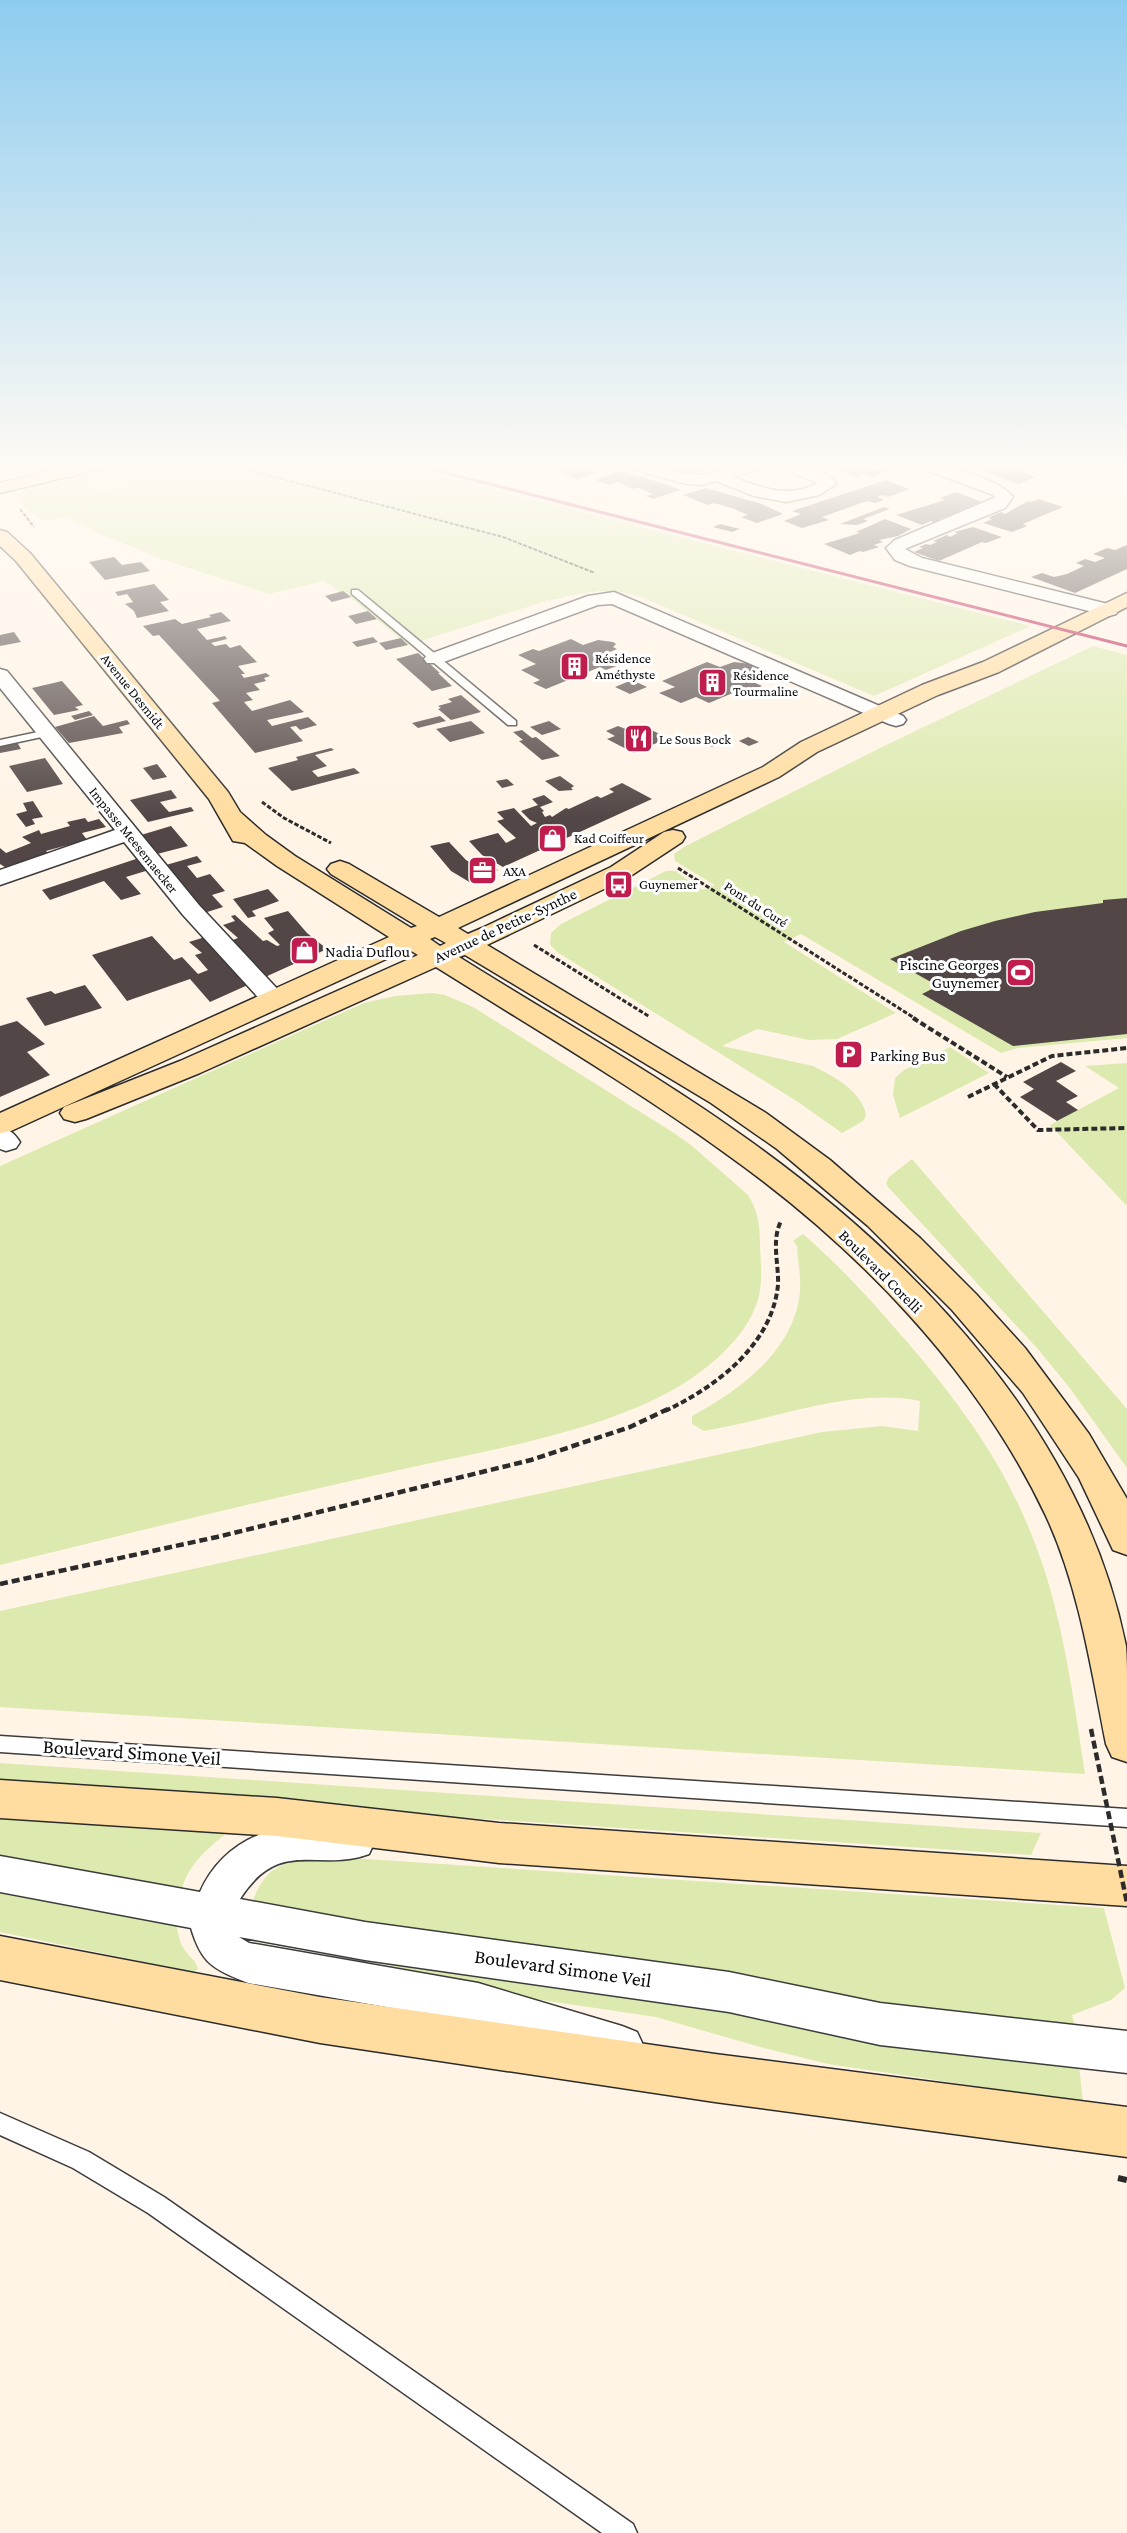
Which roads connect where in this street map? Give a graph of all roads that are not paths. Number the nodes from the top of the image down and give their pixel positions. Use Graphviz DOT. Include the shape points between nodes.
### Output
graph roads {
  1 [pos="43,582"];
  2 [pos="1013,582"];
  3 [pos="355,592"];
  4 [pos="1118,604"];
  5 [pos="434,659"];
  6 [pos="0,675"];
  7 [pos="889,716"];
  8 [pos="512,723"];
  9 [pos="47,733"];
  10 [pos="0,743"];
  11 [pos="226,807"];
  12 [pos="129,833"];
  13 [pos="0,878"];
  14 [pos="438,942"];
  15 [pos="400,943"];
  16 [pos="468,944"];
  17 [pos="274,1000"];
  18 [pos="2,1137"];
  19 [pos="1127,1540"];
  20 [pos="1107,1728"];
  21 [pos="0,1744"];
  22 [pos="0,1799"];
  23 [pos="1127,1818"];
  24 [pos="499,1843"];
  25 [pos="0,1874"];
  26 [pos="1127,1886"];
  27 [pos="213,1912"];
  28 [pos="0,1958"];
  29 [pos="1127,2052"];
  30 [pos="715,2078"];
  31 [pos="0,2124"];
  32 [pos="1127,2132"];
  33 [pos="624,2533"];
  1 -- 11 [label="main road, Avenue Desmidt"];
  2 -- 4 [label="street"];
  3 -- 5 [label="lane"];
  4 -- 7 [label="main road, Avenue de Petite-Synthe" via="991,667 950,693"];
  5 -- 7 [label="street" via="595,600 614,598"];
  5 -- 8 [label="lane"];
  6 -- 9 [label="street, Impasse Meesemaecker"];
  7 -- 14 [label="main road, Avenue de Petite-Synthe" via="809,747 771,772 510,896"];
  7 -- 16 [label="main road, Avenue de Petite-Synthe" via="795,779 661,843 615,874"];
  9 -- 10 [label="lane"];
  9 -- 12 [label="street, Impasse Meesemaecker"];
  11 -- 14 [label="main road, Avenue Desmidt" via="301,846"];
  11 -- 15 [label="main road, Avenue Desmidt" via="257,840"];
  12 -- 13 [label="street"];
  12 -- 17 [label="street, Impasse Meesemaecker" via="191,910"];
  14 -- 15 [label="main road, Avenue Desmidt"];
  14 -- 16 [label="main road, Avenue de Petite-Synthe"];
  14 -- 18 [label="main road, Avenue de Petite-Synthe" via="190,1067"];
  14 -- 20 [label="main road, Boulevard Corelli" via="738,1147 843,1232 924,1313 1001,1407 1053,1493 1088,1577 1104,1638"];
  15 -- 17 [label="main road, Avenue de Petite-Synthe"];
  16 -- 19 [label="main road" via="732,1103 788,1142 869,1208 940,1276 1036,1384 1088,1460"];
  17 -- 18 [label="main road, Avenue de Petite-Synthe"];
  21 -- 23 [label="lane, Boulevard Simone Veil"];
  22 -- 24 [label="main road" via="277,1817"];
  24 -- 26 [label="main road"];
  24 -- 27 [label="street" via="326,1840 278,1845 257,1854 234,1872"];
  25 -- 27 [label="street, Boulevard Simone Veil"];
  27 -- 29 [label="street, Boulevard Simone Veil" via="393,1945 717,1990 880,2024"];
  27 -- 30 [label="street" via="214,1941 235,1960 487,2006"];
  28 -- 30 [label="main road" via="320,2020"];
  30 -- 32 [label="main road"];
  31 -- 33 [label="lane" via="58,2146 112,2176"];
}
